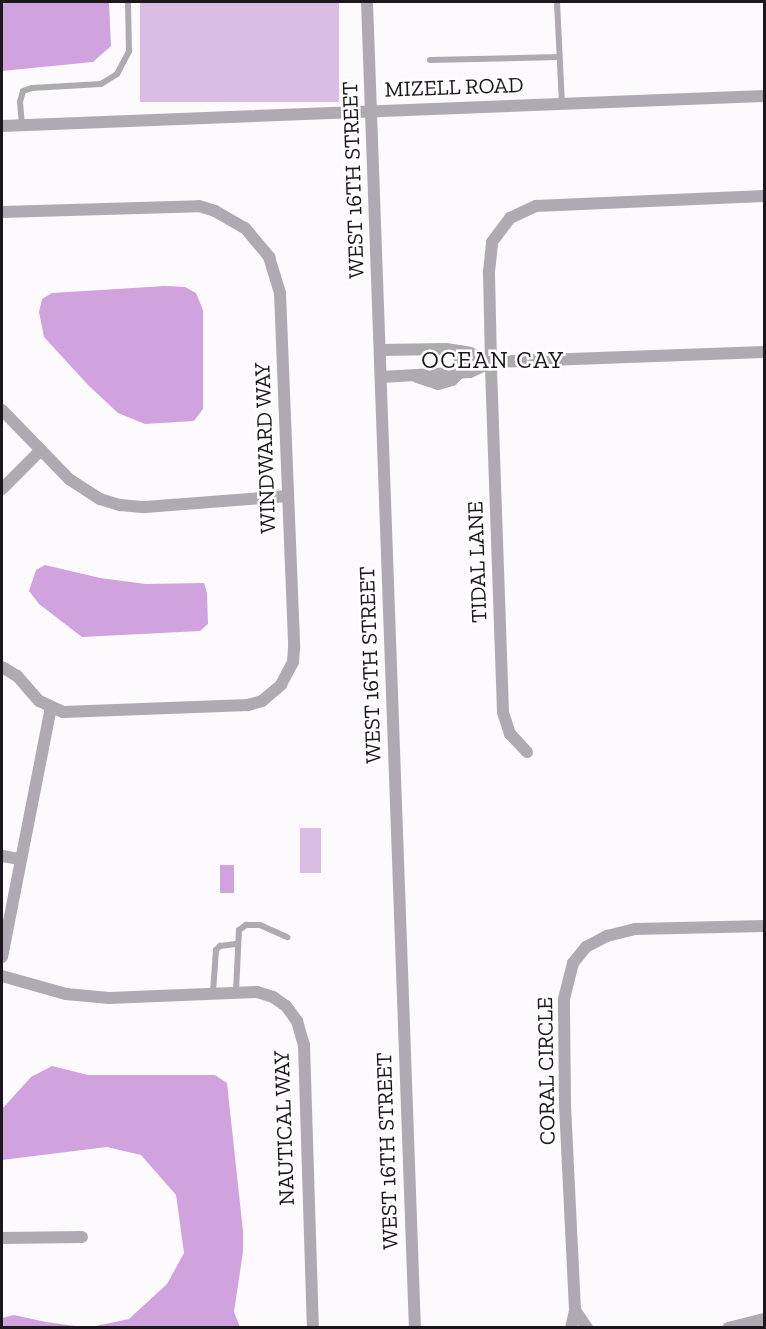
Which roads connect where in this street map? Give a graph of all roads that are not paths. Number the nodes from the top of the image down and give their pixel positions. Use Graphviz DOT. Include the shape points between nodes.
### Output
graph roads {
  1 [pos="128,2"];
  2 [pos="367,2"];
  3 [pos="557,2"];
  4 [pos="560,57"];
  5 [pos="429,60"];
  6 [pos="765,96"];
  7 [pos="562,104"];
  8 [pos="371,111"];
  9 [pos="2,126"];
  10 [pos="22,126"];
  11 [pos="765,196"];
  12 [pos="2,212"];
  13 [pos="380,350"];
  14 [pos="460,351"];
  15 [pos="765,352"];
  16 [pos="491,362"];
  17 [pos="460,372"];
  18 [pos="381,376"];
  19 [pos="2,410"];
  20 [pos="41,450"];
  21 [pos="2,489"];
  22 [pos="288,496"];
  23 [pos="2,667"];
  24 [pos="51,708"];
  25 [pos="527,752"];
  26 [pos="2,856"];
  27 [pos="19,860"];
  28 [pos="765,926"];
  29 [pos="287,937"];
  30 [pos="237,944"];
  31 [pos="2,957"];
  32 [pos="2,976"];
  33 [pos="236,991"];
  34 [pos="213,992"];
  35 [pos="82,1237"];
  36 [pos="2,1238"];
  37 [pos="575,1310"];
  38 [pos="765,1319"];
  39 [pos="314,1328"];
  40 [pos="415,1328"];
  41 [pos="571,1328"];
  42 [pos="587,1328"];
  43 [pos="728,1328"];
  1 -- 10 [label="lane" via="129,51 117,74 101,84 23,91"];
  2 -- 8 [label="street, WEST 16TH STREET"];
  3 -- 4 [label="lane"];
  4 -- 5 [label="lane"];
  4 -- 7 [label="lane"];
  6 -- 7 [label="street, MIZELL ROAD"];
  7 -- 8 [label="street, MIZELL ROAD"];
  8 -- 10 [label="street, MIZELL ROAD"];
  8 -- 13 [label="street, WEST 16TH STREET"];
  9 -- 10 [label="street, MIZELL ROAD"];
  11 -- 16 [label="street, TIDAL LANE" via="536,206 510,218 492,242"];
  12 -- 22 [label="street, WINDWARD WAY" via="182,205 215,211 245,228 269,257 280,293"];
  13 -- 14 [label="street"];
  13 -- 18 [label="street, WEST 16TH STREET"];
  14 -- 16 [label="street"];
  14 -- 17 [label="street"];
  15 -- 16 [label="street"];
  16 -- 17 [label="street" via="470,372"];
  16 -- 25 [label="street, TIDAL LANE" via="503,712 510,734"];
  17 -- 18 [label="street"];
  18 -- 40 [label="street, WEST 16TH STREET"];
  19 -- 20 [label="street"];
  20 -- 21 [label="street"];
  20 -- 22 [label="street" via="84,490 120,505 145,507"];
  22 -- 24 [label="street, WINDWARD WAY" via="294,648 288,674 273,693 248,705 76,714"];
  23 -- 24 [label="street"];
  24 -- 27 [label="street"];
  26 -- 27 [label="street"];
  27 -- 31 [label="street"];
  28 -- 37 [label="street, CORAL CIRCLE" via="635,929 607,936 586,947 573,963 564,999 564,1042"];
  29 -- 30 [label="lane" via="260,925 246,925 239,930"];
  30 -- 33 [label="lane"];
  30 -- 34 [label="lane" via="220,945 216,950"];
  32 -- 34 [label="street, NAUTICAL WAY" via="66,994 109,998"];
  33 -- 34 [label="street, NAUTICAL WAY"];
  33 -- 39 [label="street, NAUTICAL WAY" via="257,992 286,1006 297,1021 304,1045"];
  35 -- 36 [label="street"];
  37 -- 41 [label="street, CORAL CIRCLE"];
  37 -- 42 [label="street"];
  38 -- 43 [label="street"];
}
